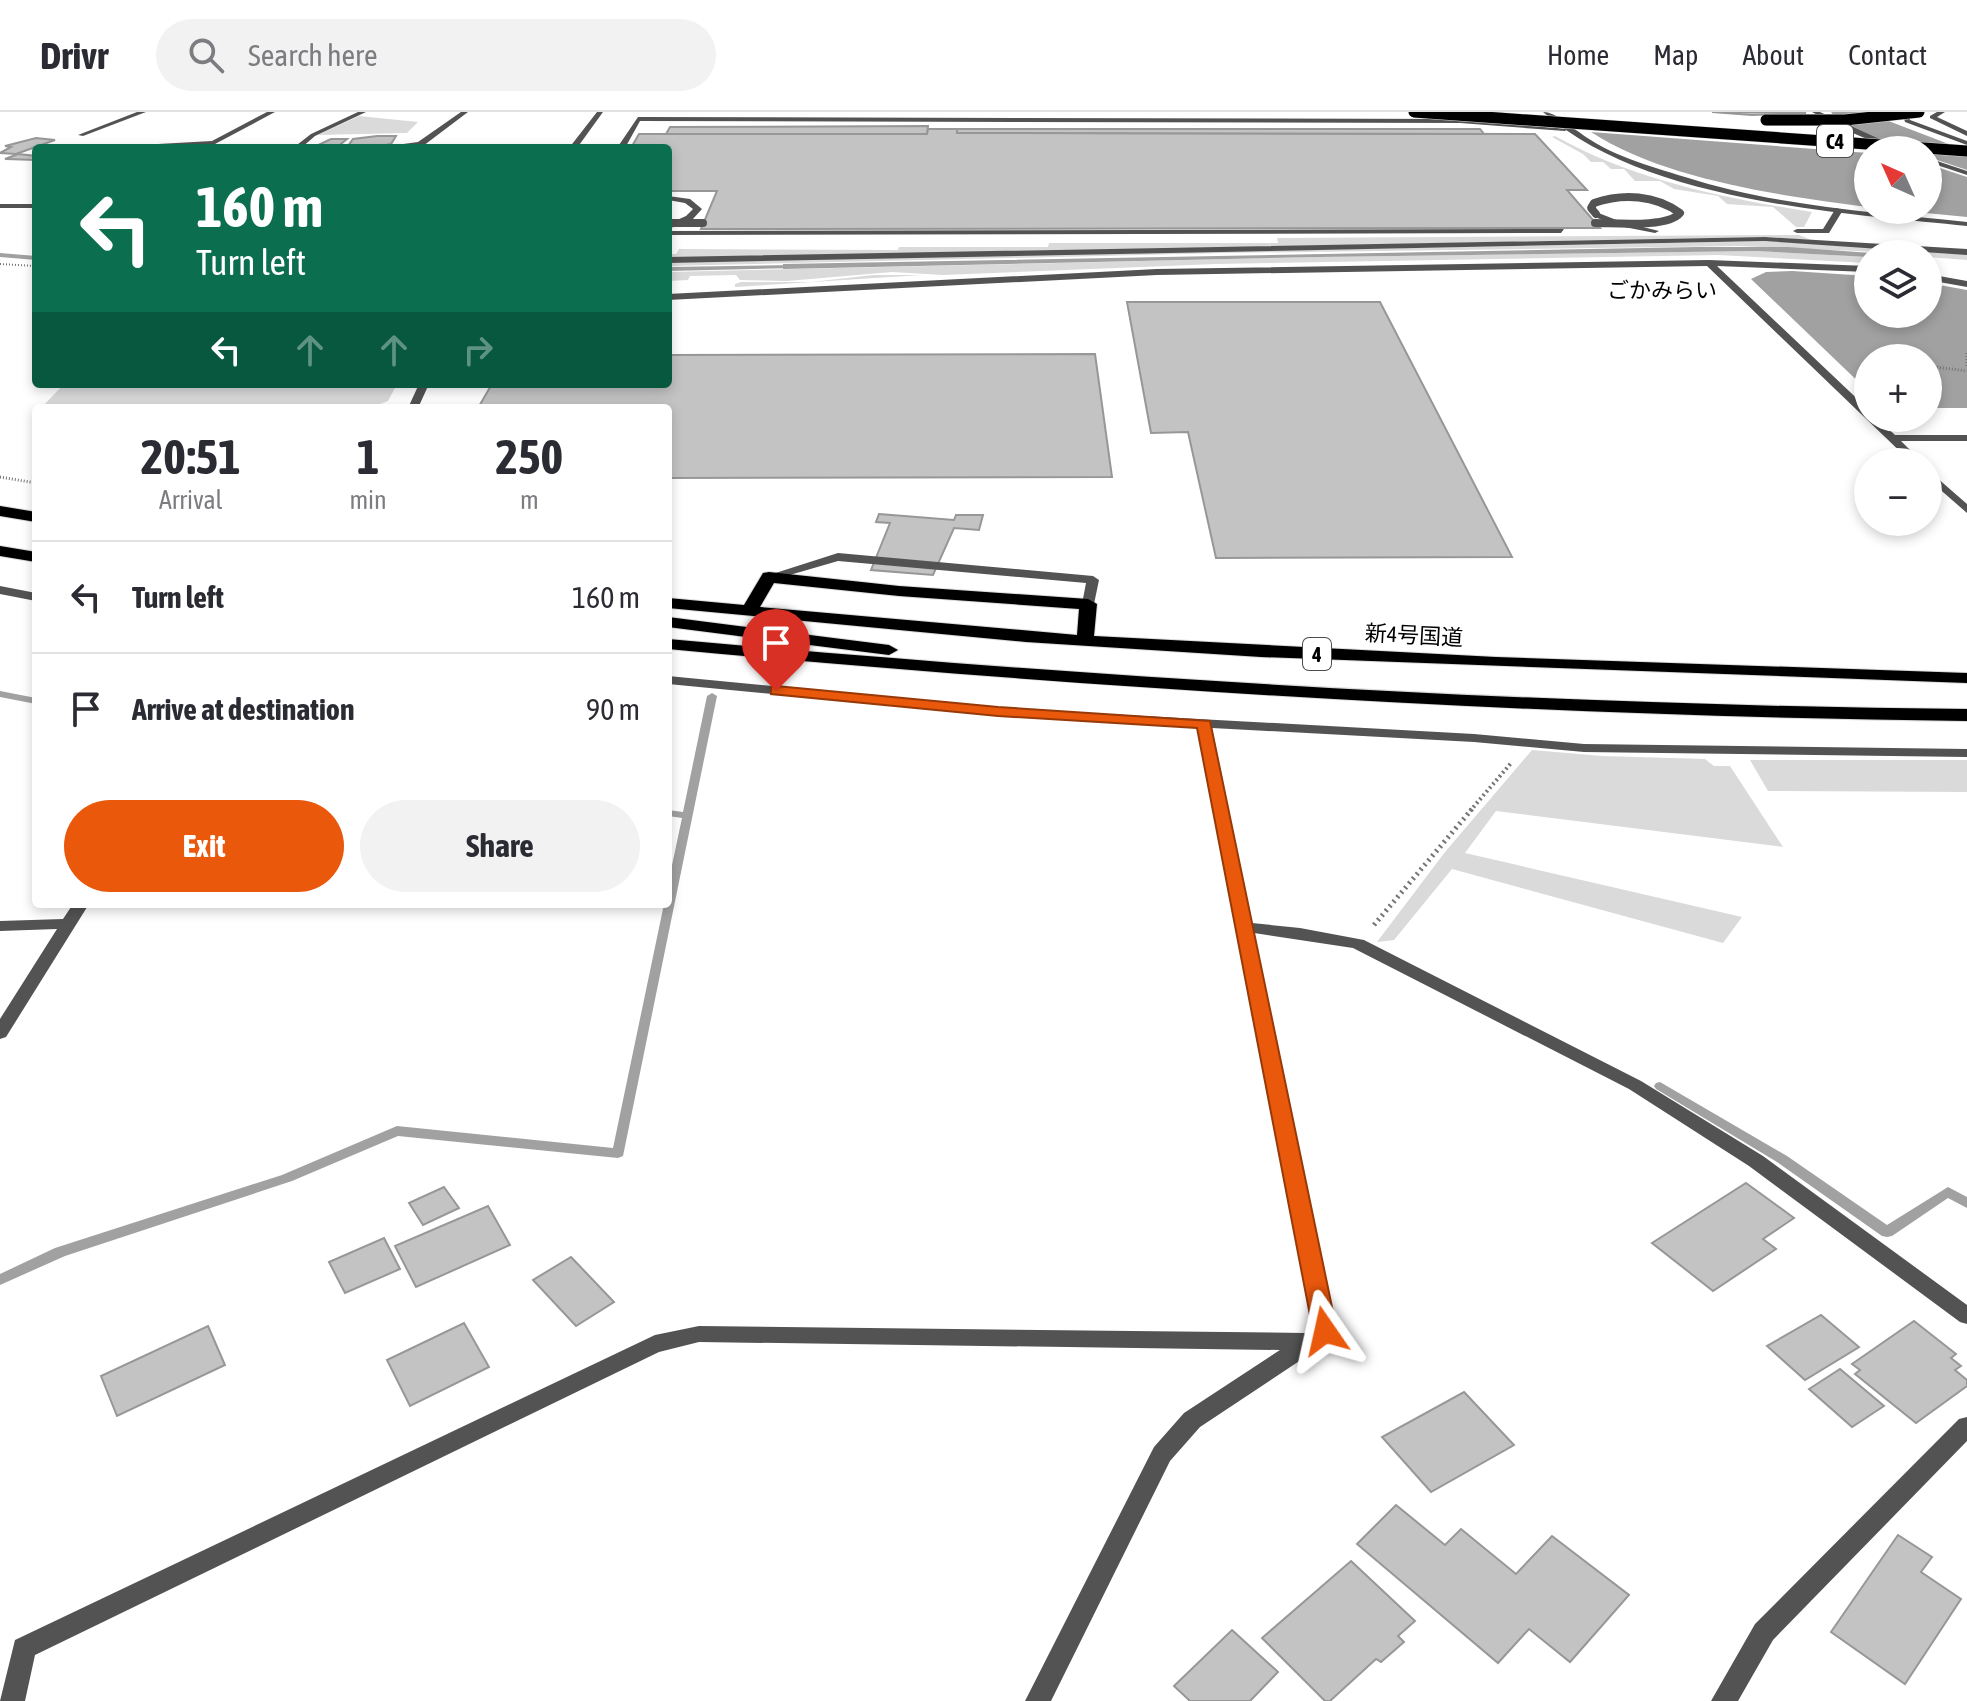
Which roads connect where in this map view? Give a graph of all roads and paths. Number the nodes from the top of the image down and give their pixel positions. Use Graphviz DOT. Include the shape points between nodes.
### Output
graph roads {
  1 [pos="143,112"];
  2 [pos="272,112"];
  3 [pos="363,112"];
  4 [pos="465,112"];
  5 [pos="600,112"];
  6 [pos="1414,112"];
  7 [pos="1508,112"];
  8 [pos="1546,112"];
  9 [pos="1588,112"];
  10 [pos="1815,112"];
  11 [pos="1905,112"];
  12 [pos="1919,112"];
  13 [pos="1942,112"];
  14 [pos="1601,113"];
  15 [pos="918,116"];
  16 [pos="1755,120"];
  17 [pos="1565,129"];
  18 [pos="1967,134"];
  19 [pos="81,135"];
  20 [pos="1866,136"];
  21 [pos="162,144"];
  22 [pos="302,144"];
  23 [pos="420,144"];
  24 [pos="576,144"];
  25 [pos="623,144"];
  26 [pos="1967,144"];
  27 [pos="1967,151"];
  28 [pos="1942,165"];
  29 [pos="1967,173"];
  30 [pos="672,199"];
  31 [pos="0,206"];
  32 [pos="32,206"];
  33 [pos="1839,210"];
  34 [pos="703,223"];
  35 [pos="1594,223"];
  36 [pos="1967,224"];
  37 [pos="672,226"];
  38 [pos="672,227"];
  39 [pos="672,228"];
  40 [pos="1576,231"];
  41 [pos="1655,231"];
  42 [pos="1967,252"];
  43 [pos="672,260"];
  44 [pos="1709,263"];
  45 [pos="0,264"];
  46 [pos="32,266"];
  47 [pos="1854,268"];
  48 [pos="1942,280"];
  49 [pos="1967,284"];
  50 [pos="672,297"];
  51 [pos="1967,353"];
  52 [pos="1966,360"];
  53 [pos="1942,367"];
  54 [pos="1967,369"];
  55 [pos="1854,402"];
  56 [pos="1886,432"];
  57 [pos="1892,438"];
  58 [pos="1967,438"];
  59 [pos="1902,448"];
  60 [pos="0,477"];
  61 [pos="32,482"];
  62 [pos="1942,486"];
  63 [pos="1967,510"];
  64 [pos="0,511"];
  65 [pos="32,516"];
  66 [pos="0,551"];
  67 [pos="32,556"];
  68 [pos="769,577"];
  69 [pos="0,590"];
  70 [pos="32,596"];
  71 [pos="672,603"];
  72 [pos="1088,604"];
  73 [pos="749,611"];
  74 [pos="672,623"];
  75 [pos="1085,640"];
  76 [pos="672,644"];
  77 [pos="1967,668"];
  78 [pos="1783,673"];
  79 [pos="1080,678"];
  80 [pos="1967,678"];
  81 [pos="672,680"];
  82 [pos="1910,715"];
  83 [pos="1967,715"];
  84 [pos="1967,722"];
  85 [pos="1204,724"];
  86 [pos="1528,743"];
  87 [pos="1967,753"];
  88 [pos="78,908"];
  89 [pos="67,924"];
  90 [pos="0,926"];
  91 [pos="1245,927"];
  92 [pos="1358,944"];
  93 [pos="0,1033"];
  94 [pos="1967,1316"];
  95 [pos="1312,1342"];
  96 [pos="1967,1426"];
  97 [pos="12,1701"];
  98 [pos="1038,1701"];
  99 [pos="1724,1701"];
  1 -- 19 [label="street"];
  2 -- 21 [label="street" via="213,143"];
  3 -- 22 [label="street"];
  4 -- 23 [label="street"];
  5 -- 24 [label="street"];
  6 -- 27 [label="highway, C4, bridge"];
  7 -- 26 [label="highway, C4"];
  8 -- 17 [label="street"];
  9 -- 14 [label="highway"];
  10 -- 20 [label="street"];
  11 -- 26 [label="street" via="1907,121"];
  12 -- 16 [label="highway, bridge" via="1845,120"];
  13 -- 18 [label="street" via="1932,117"];
  15 -- 17 [label="street" via="1460,121"];
  15 -- 25 [label="street" via="638,119"];
  17 -- 33 [label="street" via="1617,156 1667,173"];
  28 -- 29 [label="street"];
  30 -- 37 [label="street" via="698,209"];
  31 -- 32 [label="street"];
  33 -- 36 [label="street"];
  33 -- 41 [label="street" via="1826,231"];
  34 -- 38 [label="street, bridge"];
  35 -- 35 [label="street, bridge" via="1594,203 1626,198 1665,203 1680,213 1669,220"];
  35 -- 41 [label="street"];
  35 -- 41 [label="street"];
  39 -- 40 [label="street"];
  42 -- 43 [label="street" via="1765,239"];
  44 -- 47 [label="street"];
  44 -- 50 [label="street" via="1096,274"];
  44 -- 55 [label="street"];
  45 -- 46 [label="path"];
  48 -- 49 [label="street"];
  51 -- 52 [label="path"];
  52 -- 54 [label="path"];
  53 -- 54 [label="path"];
  56 -- 57 [label="street"];
  57 -- 58 [label="street"];
  57 -- 59 [label="street"];
  60 -- 61 [label="path"];
  62 -- 63 [label="street"];
  64 -- 65 [label="highway"];
  66 -- 67 [label="highway"];
  68 -- 72 [label="highway"];
  68 -- 72 [label="street" via="838,557 1093,580"];
  68 -- 73 [label="highway"];
  69 -- 70 [label="street"];
  71 -- 73 [label="highway, 新4号国道 / 4"];
  72 -- 75 [label="highway"];
  73 -- 75 [label="highway, 新4号国道 / 4"];
  74 -- 79 [label="highway"];
  75 -- 78 [label="highway, 新4号国道 / 4" via="1571,667"];
  76 -- 79 [label="highway, 4"];
  77 -- 78 [label="highway"];
  78 -- 80 [label="highway, 新4号国道 / 4"];
  79 -- 82 [label="highway, 4" via="1604,710"];
  81 -- 85 [label="street" via="998,712"];
  82 -- 83 [label="highway, 4"];
  82 -- 84 [label="highway"];
  85 -- 86 [label="street"];
  85 -- 91 [label="street"];
  86 -- 87 [label="street" via="1644,750"];
  86 -- 92 [label="path"];
  88 -- 89 [label="street"];
  89 -- 90 [label="street"];
  89 -- 93 [label="street"];
  91 -- 92 [label="street"];
  91 -- 95 [label="street" via="1325,1331"];
  92 -- 94 [label="street" via="1635,1085 1756,1161"];
  95 -- 97 [label="street" via="699,1334 655,1344 24,1648"];
  95 -- 98 [label="street" via="1192,1420 1162,1454"];
  96 -- 99 [label="street" via="1764,1632"];
}
